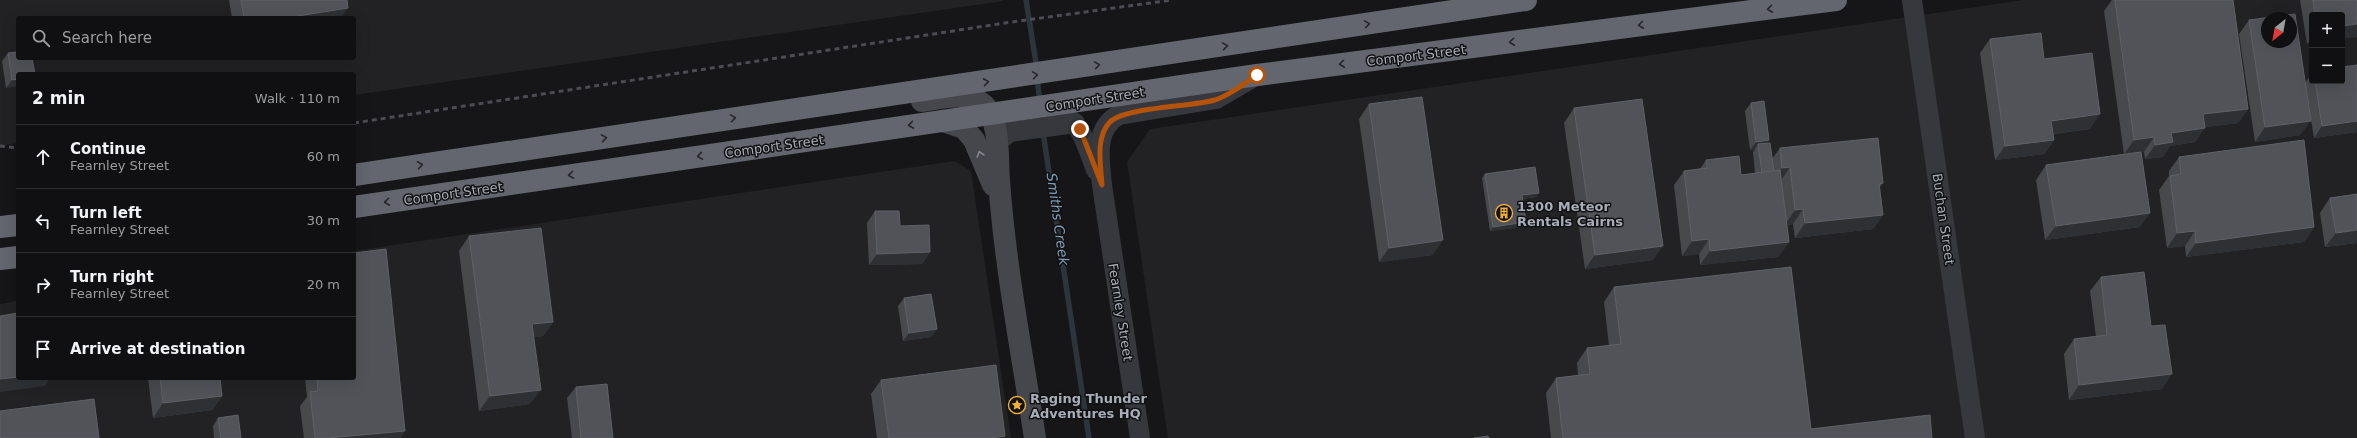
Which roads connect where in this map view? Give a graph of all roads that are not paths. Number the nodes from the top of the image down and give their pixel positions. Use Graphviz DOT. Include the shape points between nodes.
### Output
graph roads {
  1 [pos="1526,0"];
  2 [pos="1836,0"];
  3 [pos="1912,0"];
  4 [pos="1257,75"];
  5 [pos="790,108"];
  6 [pos="1065,113"];
  7 [pos="990,114"];
  8 [pos="943,121"];
  9 [pos="998,140"];
  10 [pos="356,175"];
  11 [pos="1102,185"];
  12 [pos="1000,203"];
  13 [pos="356,207"];
  14 [pos="16,224"];
  15 [pos="0,227"];
  16 [pos="16,257"];
  17 [pos="0,259"];
  18 [pos="1035,438"];
  19 [pos="1140,438"];
  20 [pos="1975,438"];
  5 -- 1 [label="highway, one-way" via="1012,78"];
  2 -- 4 [label="highway, Comport Street, one-way"];
  3 -- 20 [label="street, Buchan Street"];
  4 -- 6 [label="highway, Comport Street"];
  4 -- 11 [label="street, Fearnley Street" via="1216,99 1113,118 1108,123 1101,141"];
  5 -- 7 [label="street" via="833,114 956,97 979,102"];
  10 -- 5 [label="highway, one-way"];
  6 -- 7 [label="highway, Comport Street" via="1019,110"];
  6 -- 9 [label="street" via="1010,132"];
  6 -- 11 [label="street, Fearnley Street" via="1080,129"];
  7 -- 8 [label="highway, Comport Street"];
  7 -- 9 [label="street"];
  12 -- 8 [label="street, one-way" via="974,140 964,128"];
  8 -- 13 [label="highway, Comport Street, one-way"];
  9 -- 12 [label="street"];
  11 -- 19 [label="street, Fearnley Street"];
  12 -- 18 [label="street"];
  14 -- 15 [label="highway"];
  16 -- 17 [label="highway"];
}
